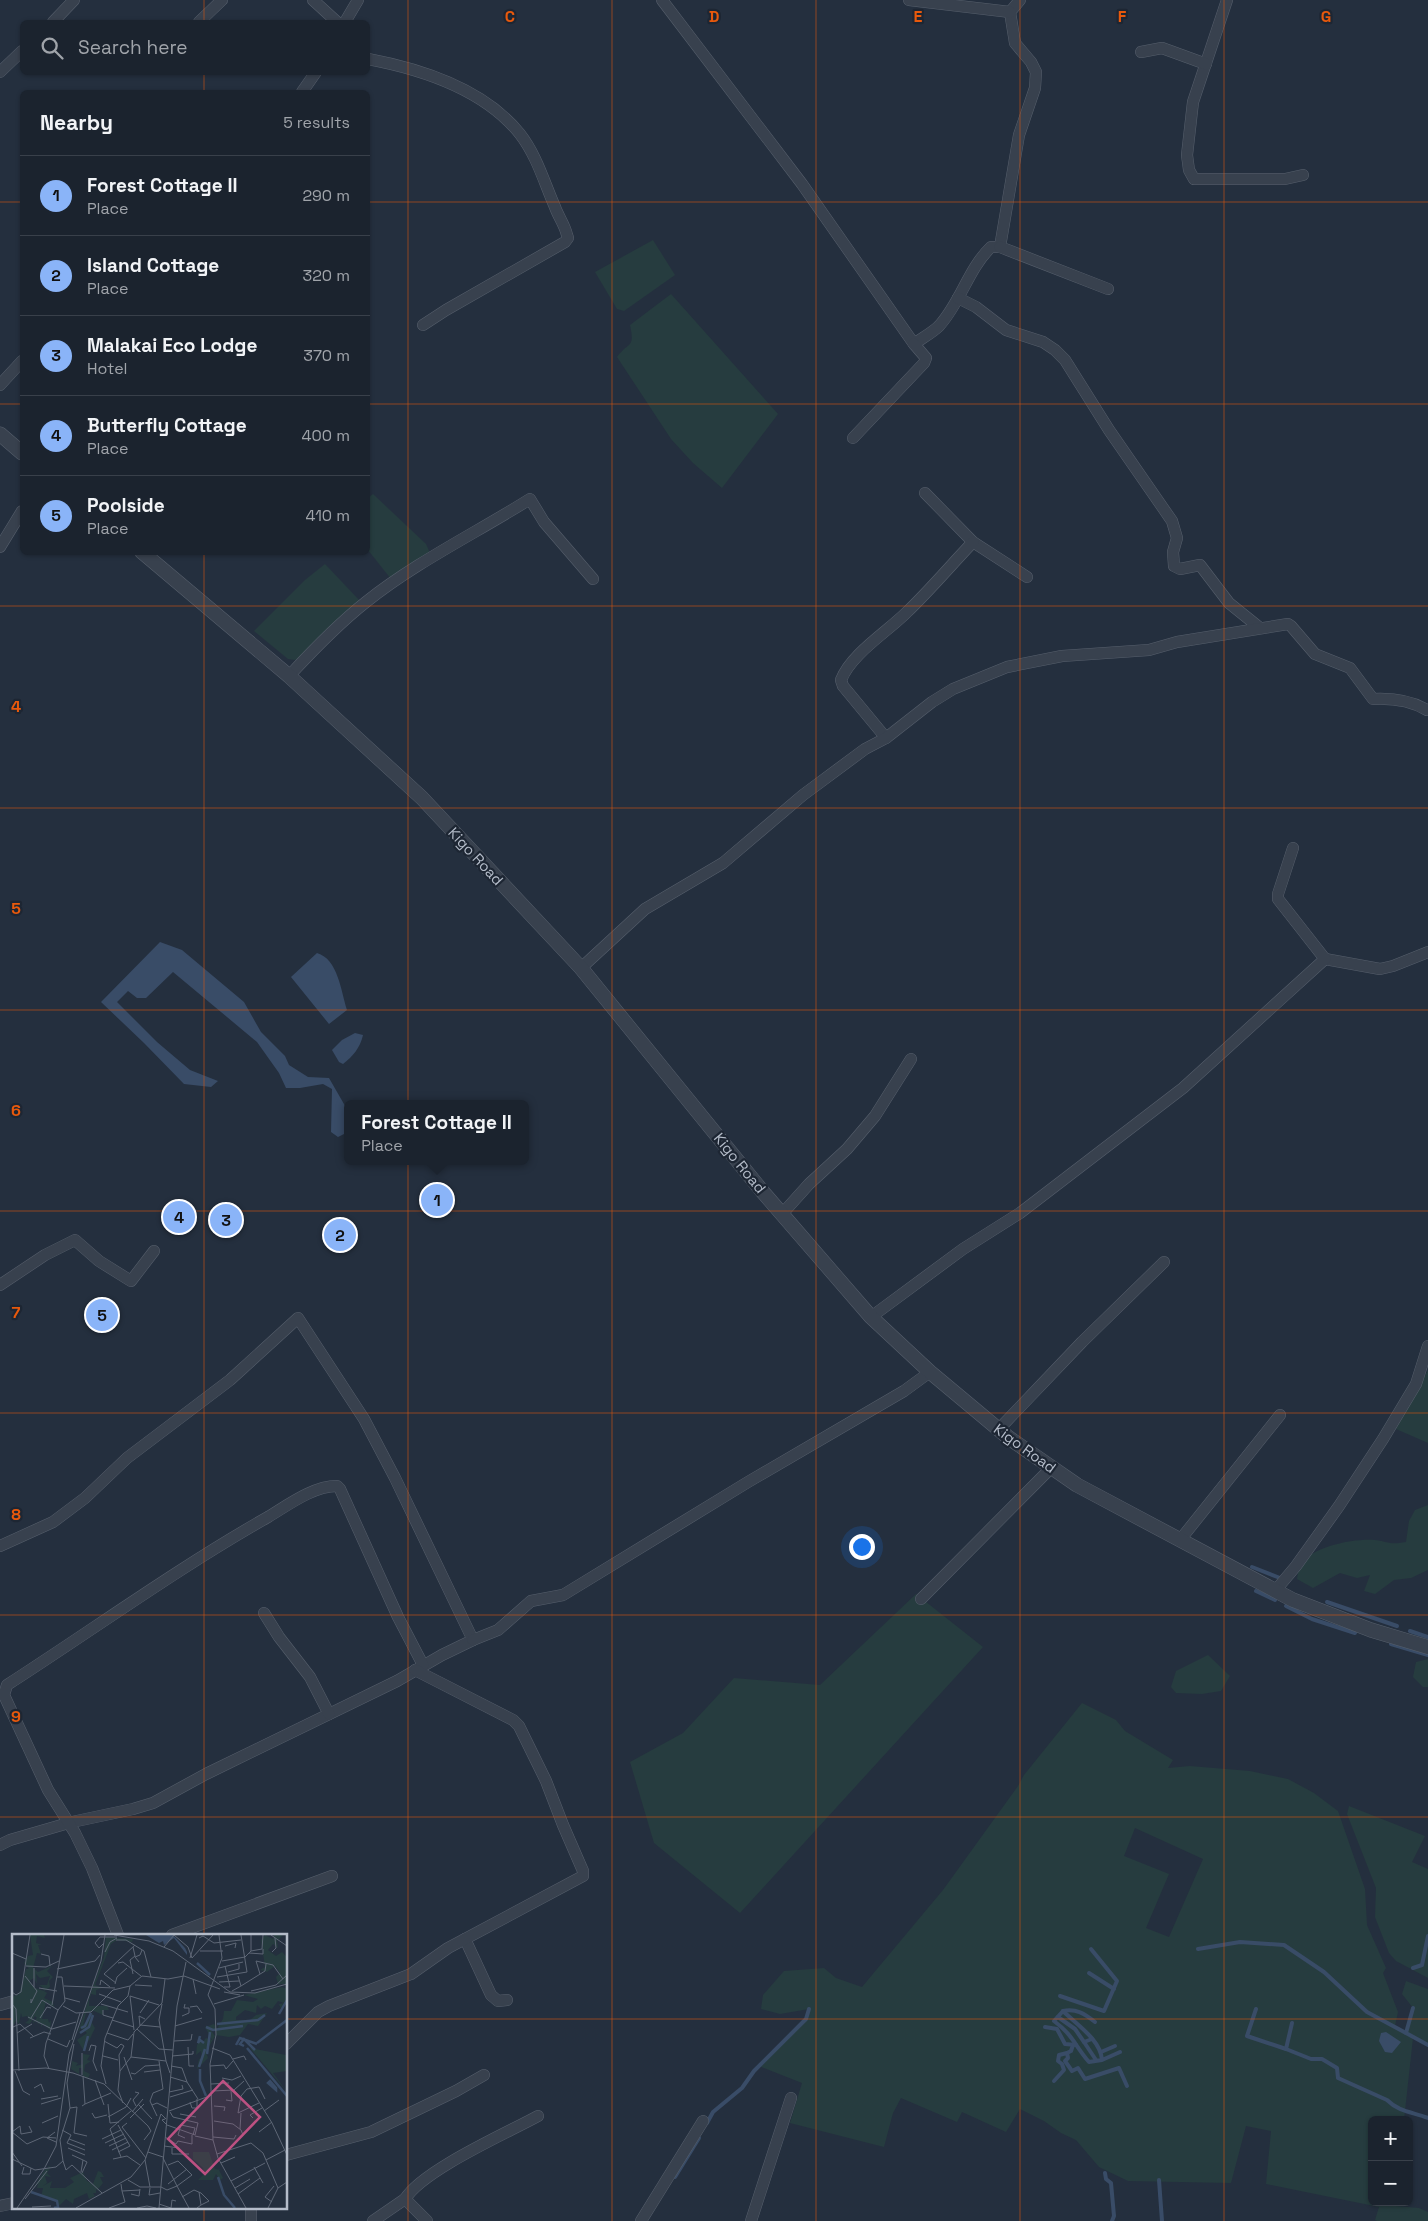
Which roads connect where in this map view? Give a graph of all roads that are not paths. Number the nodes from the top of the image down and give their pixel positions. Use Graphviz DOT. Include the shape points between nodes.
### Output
graph roads {
  1 [pos="74,0"];
  2 [pos="222,0"];
  3 [pos="314,0"];
  4 [pos="358,0"];
  5 [pos="662,0"];
  6 [pos="909,0"];
  7 [pos="1020,0"];
  8 [pos="1227,0"];
  9 [pos="1010,12"];
  10 [pos="55,20"];
  11 [pos="201,20"];
  12 [pos="335,20"];
  13 [pos="346,20"];
  14 [pos="1142,52"];
  15 [pos="20,53"];
  16 [pos="370,59"];
  17 [pos="1206,64"];
  18 [pos="0,72"];
  19 [pos="314,75"];
  20 [pos="303,90"];
  21 [pos="1304,174"];
  22 [pos="1000,247"];
  23 [pos="1108,289"];
  24 [pos="958,298"];
  25 [pos="423,325"];
  26 [pos="914,344"];
  27 [pos="20,364"];
  28 [pos="0,385"];
  29 [pos="0,434"];
  30 [pos="853,438"];
  31 [pos="20,450"];
  32 [pos="925,492"];
  33 [pos="20,514"];
  34 [pos="973,542"];
  35 [pos="0,547"];
  36 [pos="146,555"];
  37 [pos="1027,577"];
  38 [pos="593,579"];
  39 [pos="1260,628"];
  40 [pos="289,676"];
  41 [pos="1427,710"];
  42 [pos="886,738"];
  43 [pos="1293,848"];
  44 [pos="1428,952"];
  45 [pos="1325,959"];
  46 [pos="581,968"];
  47 [pos="911,1059"];
  48 [pos="782,1214"];
  49 [pos="154,1251"];
  50 [pos="1164,1262"];
  51 [pos="0,1285"];
  52 [pos="871,1317"];
  53 [pos="1428,1346"];
  54 [pos="930,1372"];
  55 [pos="1280,1415"];
  56 [pos="999,1429"];
  57 [pos="1051,1468"];
  58 [pos="1180,1540"];
  59 [pos="0,1546"];
  60 [pos="1275,1590"];
  61 [pos="921,1599"];
  62 [pos="264,1613"];
  63 [pos="473,1640"];
  64 [pos="1428,1648"];
  65 [pos="419,1668"];
  66 [pos="329,1714"];
  67 [pos="68,1823"];
  68 [pos="0,1845"];
  69 [pos="332,1876"];
  70 [pos="118,1934"];
  71 [pos="175,1934"];
  72 [pos="465,1939"];
  73 [pos="507,2000"];
  74 [pos="288,2042"];
  75 [pos="484,2075"];
  76 [pos="791,2098"];
  77 [pos="538,2116"];
  78 [pos="703,2121"];
  79 [pos="288,2154"];
  80 [pos="405,2200"];
  81 [pos="251,2208"];
  82 [pos="251,2221"];
  83 [pos="373,2221"];
  84 [pos="427,2221"];
  85 [pos="641,2221"];
  86 [pos="751,2221"];
  1 -- 10 [label="street"];
  2 -- 11 [label="street"];
  3 -- 12 [label="street"];
  4 -- 13 [label="street"];
  5 -- 26 [label="street" via="802,184"];
  6 -- 9 [label="street"];
  7 -- 9 [label="street"];
  8 -- 17 [label="street"];
  9 -- 22 [label="street" via="1015,43 1031,62 1036,80 1020,135"];
  14 -- 17 [label="street" via="1162,48"];
  15 -- 18 [label="street"];
  16 -- 25 [label="street" via="450,84 478,98 503,117 520,134 534,157 568,238"];
  17 -- 21 [label="street" via="1193,102 1189,134 1187,160 1192,178 1285,179"];
  19 -- 20 [label="street"];
  22 -- 23 [label="street"];
  22 -- 24 [label="street" via="991,247 980,257"];
  24 -- 26 [label="street" via="939,326"];
  24 -- 39 [label="street" via="1006,330 1043,342 1065,360 1172,521 1177,538 1174,566 1180,569 1200,565 1229,603"];
  26 -- 30 [label="street" via="926,358 924,364"];
  27 -- 28 [label="street"];
  29 -- 31 [label="street"];
  32 -- 34 [label="street"];
  33 -- 35 [label="street"];
  34 -- 37 [label="street"];
  34 -- 42 [label="street" via="907,612 853,661 840,680"];
  36 -- 40 [label="street, Kigo Road"];
  38 -- 40 [label="street" via="544,522 530,499 366,602"];
  39 -- 41 [label="street" via="1282,624 1291,626 1315,654 1350,668 1373,700 1402,700"];
  39 -- 42 [label="street" via="1149,650 1062,656 1007,667 953,688"];
  40 -- 46 [label="street, Kigo Road" via="422,798"];
  42 -- 46 [label="street" via="865,749 803,795 723,863 645,910"];
  43 -- 45 [label="street" via="1278,899"];
  44 -- 45 [label="street" via="1380,969"];
  45 -- 52 [label="street" via="1183,1088 1020,1213 963,1249"];
  46 -- 48 [label="street, Kigo Road"];
  47 -- 48 [label="street" via="875,1116"];
  48 -- 52 [label="street, Kigo Road"];
  49 -- 51 [label="street" via="131,1281 99,1261 75,1240"];
  50 -- 56 [label="street"];
  52 -- 54 [label="street, Kigo Road"];
  53 -- 60 [label="street" via="1416,1384 1383,1438 1317,1536"];
  54 -- 56 [label="street, Kigo Road"];
  54 -- 63 [label="street" via="904,1391 562,1595 531,1601 498,1630"];
  55 -- 58 [label="street"];
  56 -- 57 [label="street, Kigo Road"];
  57 -- 58 [label="street, Kigo Road"];
  57 -- 61 [label="street"];
  58 -- 60 [label="street, Kigo Road"];
  59 -- 63 [label="street" via="54,1522 127,1458 230,1380 298,1318 364,1419 396,1478"];
  60 -- 64 [label="street, Kigo Road" via="1371,1630"];
  62 -- 66 [label="street" via="310,1677"];
  63 -- 65 [label="street"];
  65 -- 66 [label="street"];
  65 -- 67 [label="street" via="340,1489 326,1486 221,1544 7,1685 4,1695 48,1790"];
  65 -- 72 [label="street" via="519,1726 583,1871 580,1878"];
  66 -- 67 [label="street" via="153,1803"];
  67 -- 68 [label="street"];
  67 -- 70 [label="street" via="92,1868"];
  69 -- 71 [label="street"];
  72 -- 73 [label="street" via="492,1996 498,2001"];
  72 -- 74 [label="street" via="411,1974 318,2012"];
  75 -- 79 [label="street" via="371,2132"];
  76 -- 86 [label="street"];
  77 -- 80 [label="street" via="445,2166 421,2182"];
  78 -- 85 [label="street"];
  80 -- 83 [label="street"];
  80 -- 84 [label="street"];
  81 -- 82 [label="street"];
}
